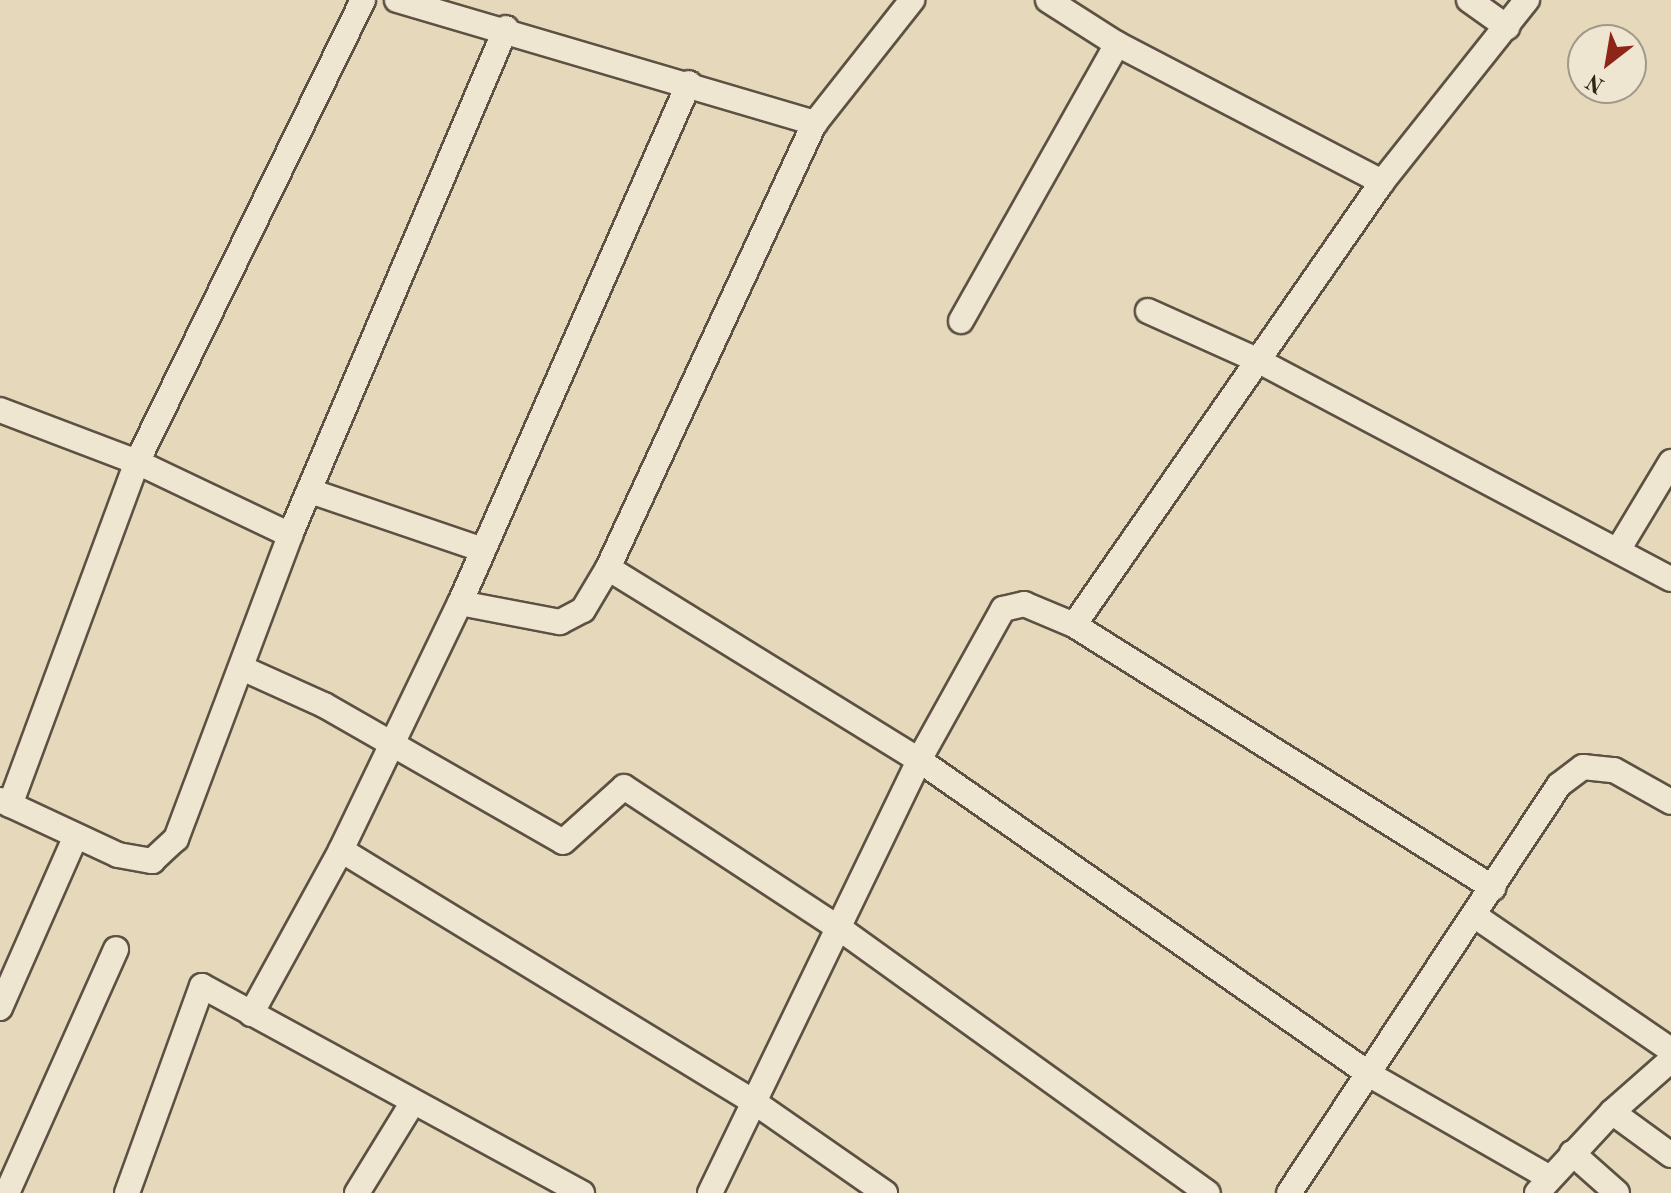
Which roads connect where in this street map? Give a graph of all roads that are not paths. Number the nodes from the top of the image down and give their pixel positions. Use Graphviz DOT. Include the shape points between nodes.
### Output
graph roads {
  1 [pos="363,0"];
  2 [pos="397,0"];
  3 [pos="912,0"];
  4 [pos="1048,0"];
  5 [pos="1469,0"];
  6 [pos="1527,0"];
  7 [pos="1507,27"];
  8 [pos="506,28"];
  9 [pos="1117,44"];
  10 [pos="689,83"];
  11 [pos="815,123"];
  12 [pos="1382,182"];
  13 [pos="1148,311"];
  14 [pos="961,321"];
  15 [pos="1257,360"];
  16 [pos="0,410"];
  17 [pos="137,462"];
  18 [pos="1671,462"];
  19 [pos="310,491"];
  20 [pos="290,535"];
  21 [pos="480,549"];
  22 [pos="1618,550"];
  23 [pos="608,568"];
  24 [pos="1671,579"];
  25 [pos="460,603"];
  26 [pos="1074,625"];
  27 [pos="242,668"];
  28 [pos="392,742"];
  29 [pos="919,760"];
  30 [pos="5,802"];
  31 [pos="1671,802"];
  32 [pos="76,836"];
  33 [pos="341,850"];
  34 [pos="1493,888"];
  35 [pos="1475,916"];
  36 [pos="839,928"];
  37 [pos="116,949"];
  38 [pos="0,1008"];
  39 [pos="251,1014"];
  40 [pos="1671,1050"];
  41 [pos="1671,1060"];
  42 [pos="1372,1076"];
  43 [pos="413,1102"];
  44 [pos="757,1104"];
  45 [pos="1612,1112"];
  46 [pos="1572,1153"];
  47 [pos="1671,1155"];
  48 [pos="1542,1185"];
  49 [pos="7,1193"];
  50 [pos="127,1193"];
  51 [pos="357,1193"];
  52 [pos="582,1193"];
  53 [pos="710,1193"];
  54 [pos="885,1193"];
  55 [pos="1208,1193"];
  56 [pos="1289,1193"];
  57 [pos="1617,1193"];
  1 -- 17 [label="street"];
  2 -- 8 [label="street"];
  3 -- 11 [label="street"];
  4 -- 9 [label="street"];
  5 -- 7 [label="street"];
  6 -- 7 [label="street"];
  7 -- 12 [label="street"];
  8 -- 10 [label="street"];
  8 -- 19 [label="street"];
  9 -- 12 [label="street"];
  9 -- 14 [label="street"];
  10 -- 11 [label="street"];
  10 -- 21 [label="street"];
  11 -- 23 [label="street"];
  12 -- 15 [label="street"];
  13 -- 15 [label="street"];
  15 -- 22 [label="street"];
  15 -- 26 [label="street"];
  16 -- 17 [label="street"];
  17 -- 20 [label="street"];
  17 -- 30 [label="street"];
  18 -- 22 [label="street"];
  19 -- 20 [label="street"];
  19 -- 21 [label="street"];
  20 -- 27 [label="street"];
  21 -- 25 [label="street"];
  22 -- 24 [label="street"];
  23 -- 25 [label="street" via="583,610 560,622"];
  23 -- 29 [label="street"];
  25 -- 28 [label="street"];
  26 -- 29 [label="street" via="1024,604 1003,609"];
  26 -- 34 [label="street"];
  27 -- 28 [label="street"];
  27 -- 32 [label="street" via="176,839 152,861 118,855"];
  28 -- 33 [label="street"];
  28 -- 36 [label="street" via="563,842 624,787"];
  29 -- 36 [label="street"];
  29 -- 42 [label="street"];
  30 -- 32 [label="street"];
  31 -- 34 [label="street" via="1614,770 1583,767 1559,785"];
  32 -- 38 [label="street"];
  33 -- 39 [label="street"];
  33 -- 44 [label="street"];
  34 -- 35 [label="street"];
  35 -- 40 [label="street"];
  35 -- 42 [label="street"];
  36 -- 44 [label="street"];
  36 -- 55 [label="street"];
  37 -- 49 [label="street"];
  39 -- 43 [label="street"];
  39 -- 50 [label="street" via="202,986"];
  41 -- 45 [label="street"];
  42 -- 48 [label="street"];
  42 -- 56 [label="street"];
  43 -- 51 [label="street"];
  43 -- 52 [label="street"];
  44 -- 53 [label="street"];
  44 -- 54 [label="street"];
  45 -- 46 [label="street"];
  45 -- 47 [label="street"];
  46 -- 48 [label="street"];
  46 -- 57 [label="street"];
}
